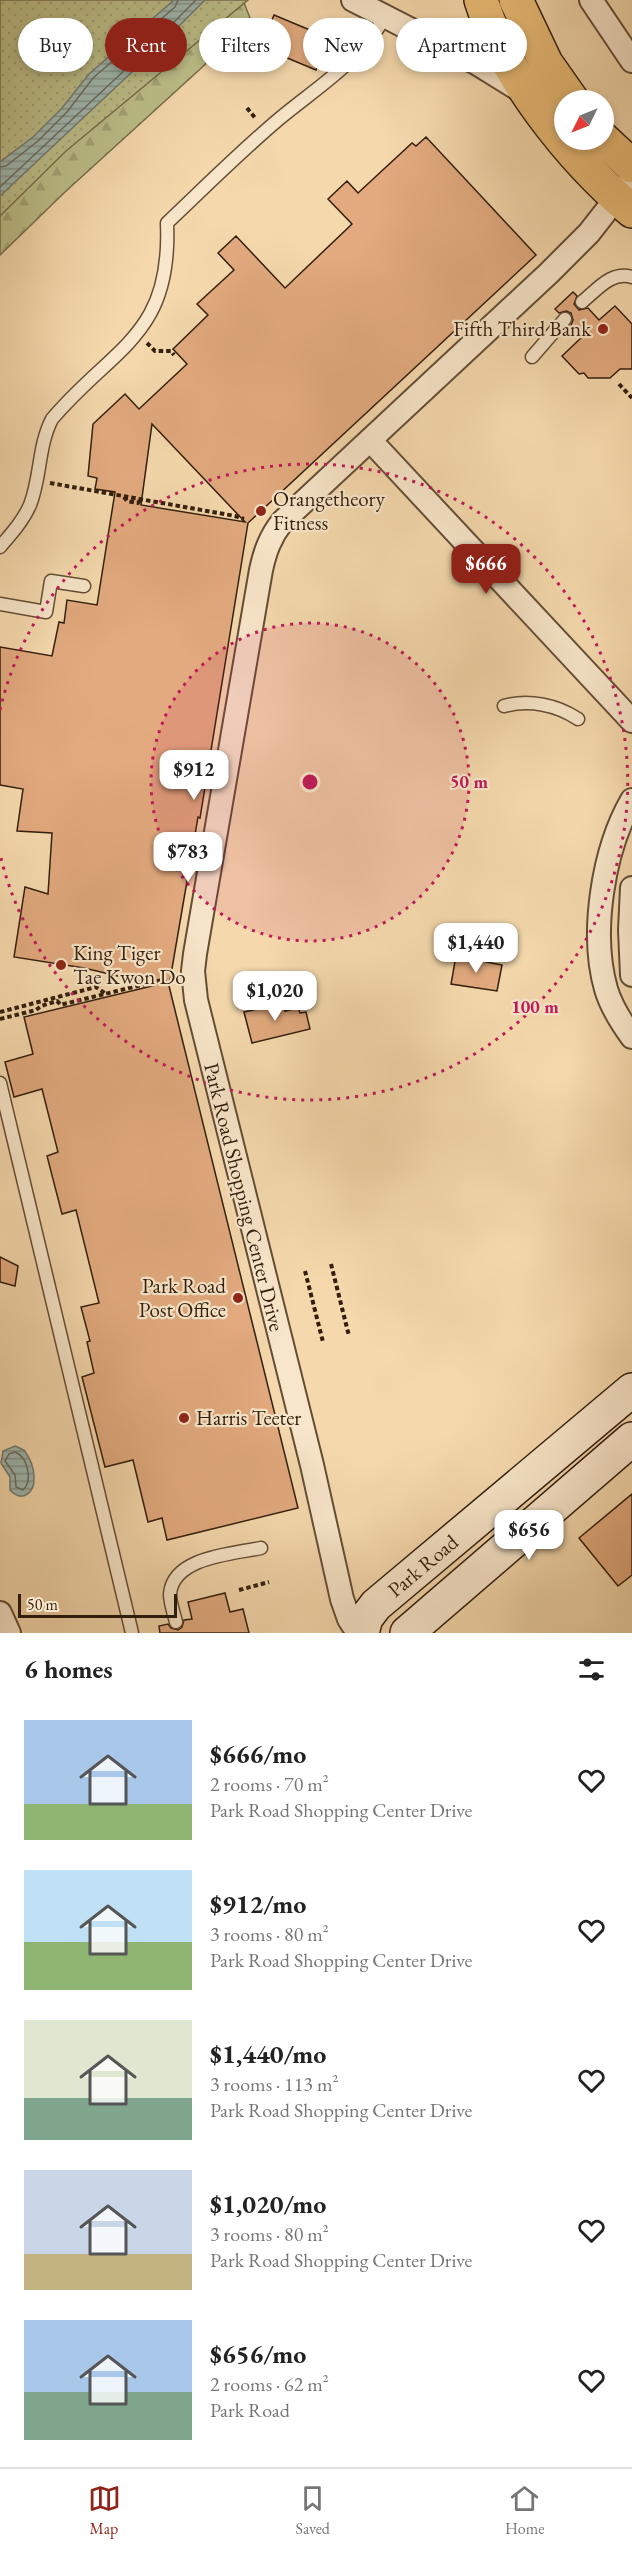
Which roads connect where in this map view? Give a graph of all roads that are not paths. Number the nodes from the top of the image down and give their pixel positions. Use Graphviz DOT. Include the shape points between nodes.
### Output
graph roads {
  1 [pos="353,0"];
  2 [pos="481,0"];
  3 [pos="516,0"];
  4 [pos="591,0"];
  5 [pos="384,18"];
  6 [pos="632,61"];
  7 [pos="336,72"];
  8 [pos="565,90"];
  9 [pos="532,99"];
  10 [pos="614,149"];
  11 [pos="632,166"];
  12 [pos="627,196"];
  13 [pos="632,277"];
  14 [pos="582,302"];
  15 [pos="565,319"];
  16 [pos="532,357"];
  17 [pos="369,440"];
  18 [pos="0,547"];
  19 [pos="84,586"];
  20 [pos="0,604"];
  21 [pos="504,706"];
  22 [pos="578,719"];
  23 [pos="632,721"];
  24 [pos="632,800"];
  25 [pos="632,888"];
  26 [pos="632,975"];
  27 [pos="632,1037"];
  28 [pos="0,1083"];
  29 [pos="632,1390"];
  30 [pos="632,1439"];
  31 [pos="261,1548"];
  32 [pos="0,1613"];
  33 [pos="176,1622"];
  34 [pos="9,1633"];
  35 [pos="132,1633"];
  36 [pos="360,1633"];
  37 [pos="407,1633"];
  1 -- 5 [label="street"];
  2 -- 9 [label="main road"];
  3 -- 8 [label="main road" via="546,63"];
  4 -- 6 [label="street"];
  5 -- 9 [label="street" via="499,76"];
  7 -- 18 [label="lane" via="167,223 168,246 160,290 148,320 52,419 44,434 30,506"];
  9 -- 12 [label="main road" via="572,152"];
  10 -- 11 [label="main road"];
  12 -- 17 [label="street, Park Road Shopping Center Drive"];
  13 -- 14 [label="lane" via="613,276"];
  15 -- 16 [label="lane"];
  17 -- 23 [label="street"];
  17 -- 36 [label="street, Park Road Shopping Center Drive" via="282,522 265,552 194,971 198,1011 342,1599"];
  19 -- 20 [label="lane" via="51,581 46,612"];
  21 -- 22 [label="lane" via="520,702 564,709"];
  24 -- 27 [label="street" via="617,833 603,889 600,948 609,1000"];
  25 -- 26 [label="street"];
  28 -- 35 [label="lane"];
  29 -- 36 [label="main road, Park Road" via="376,1605"];
  30 -- 37 [label="main road, Park Road"];
  31 -- 33 [label="lane" via="199,1562 182,1570 171,1592"];
  32 -- 34 [label="street"];
}
